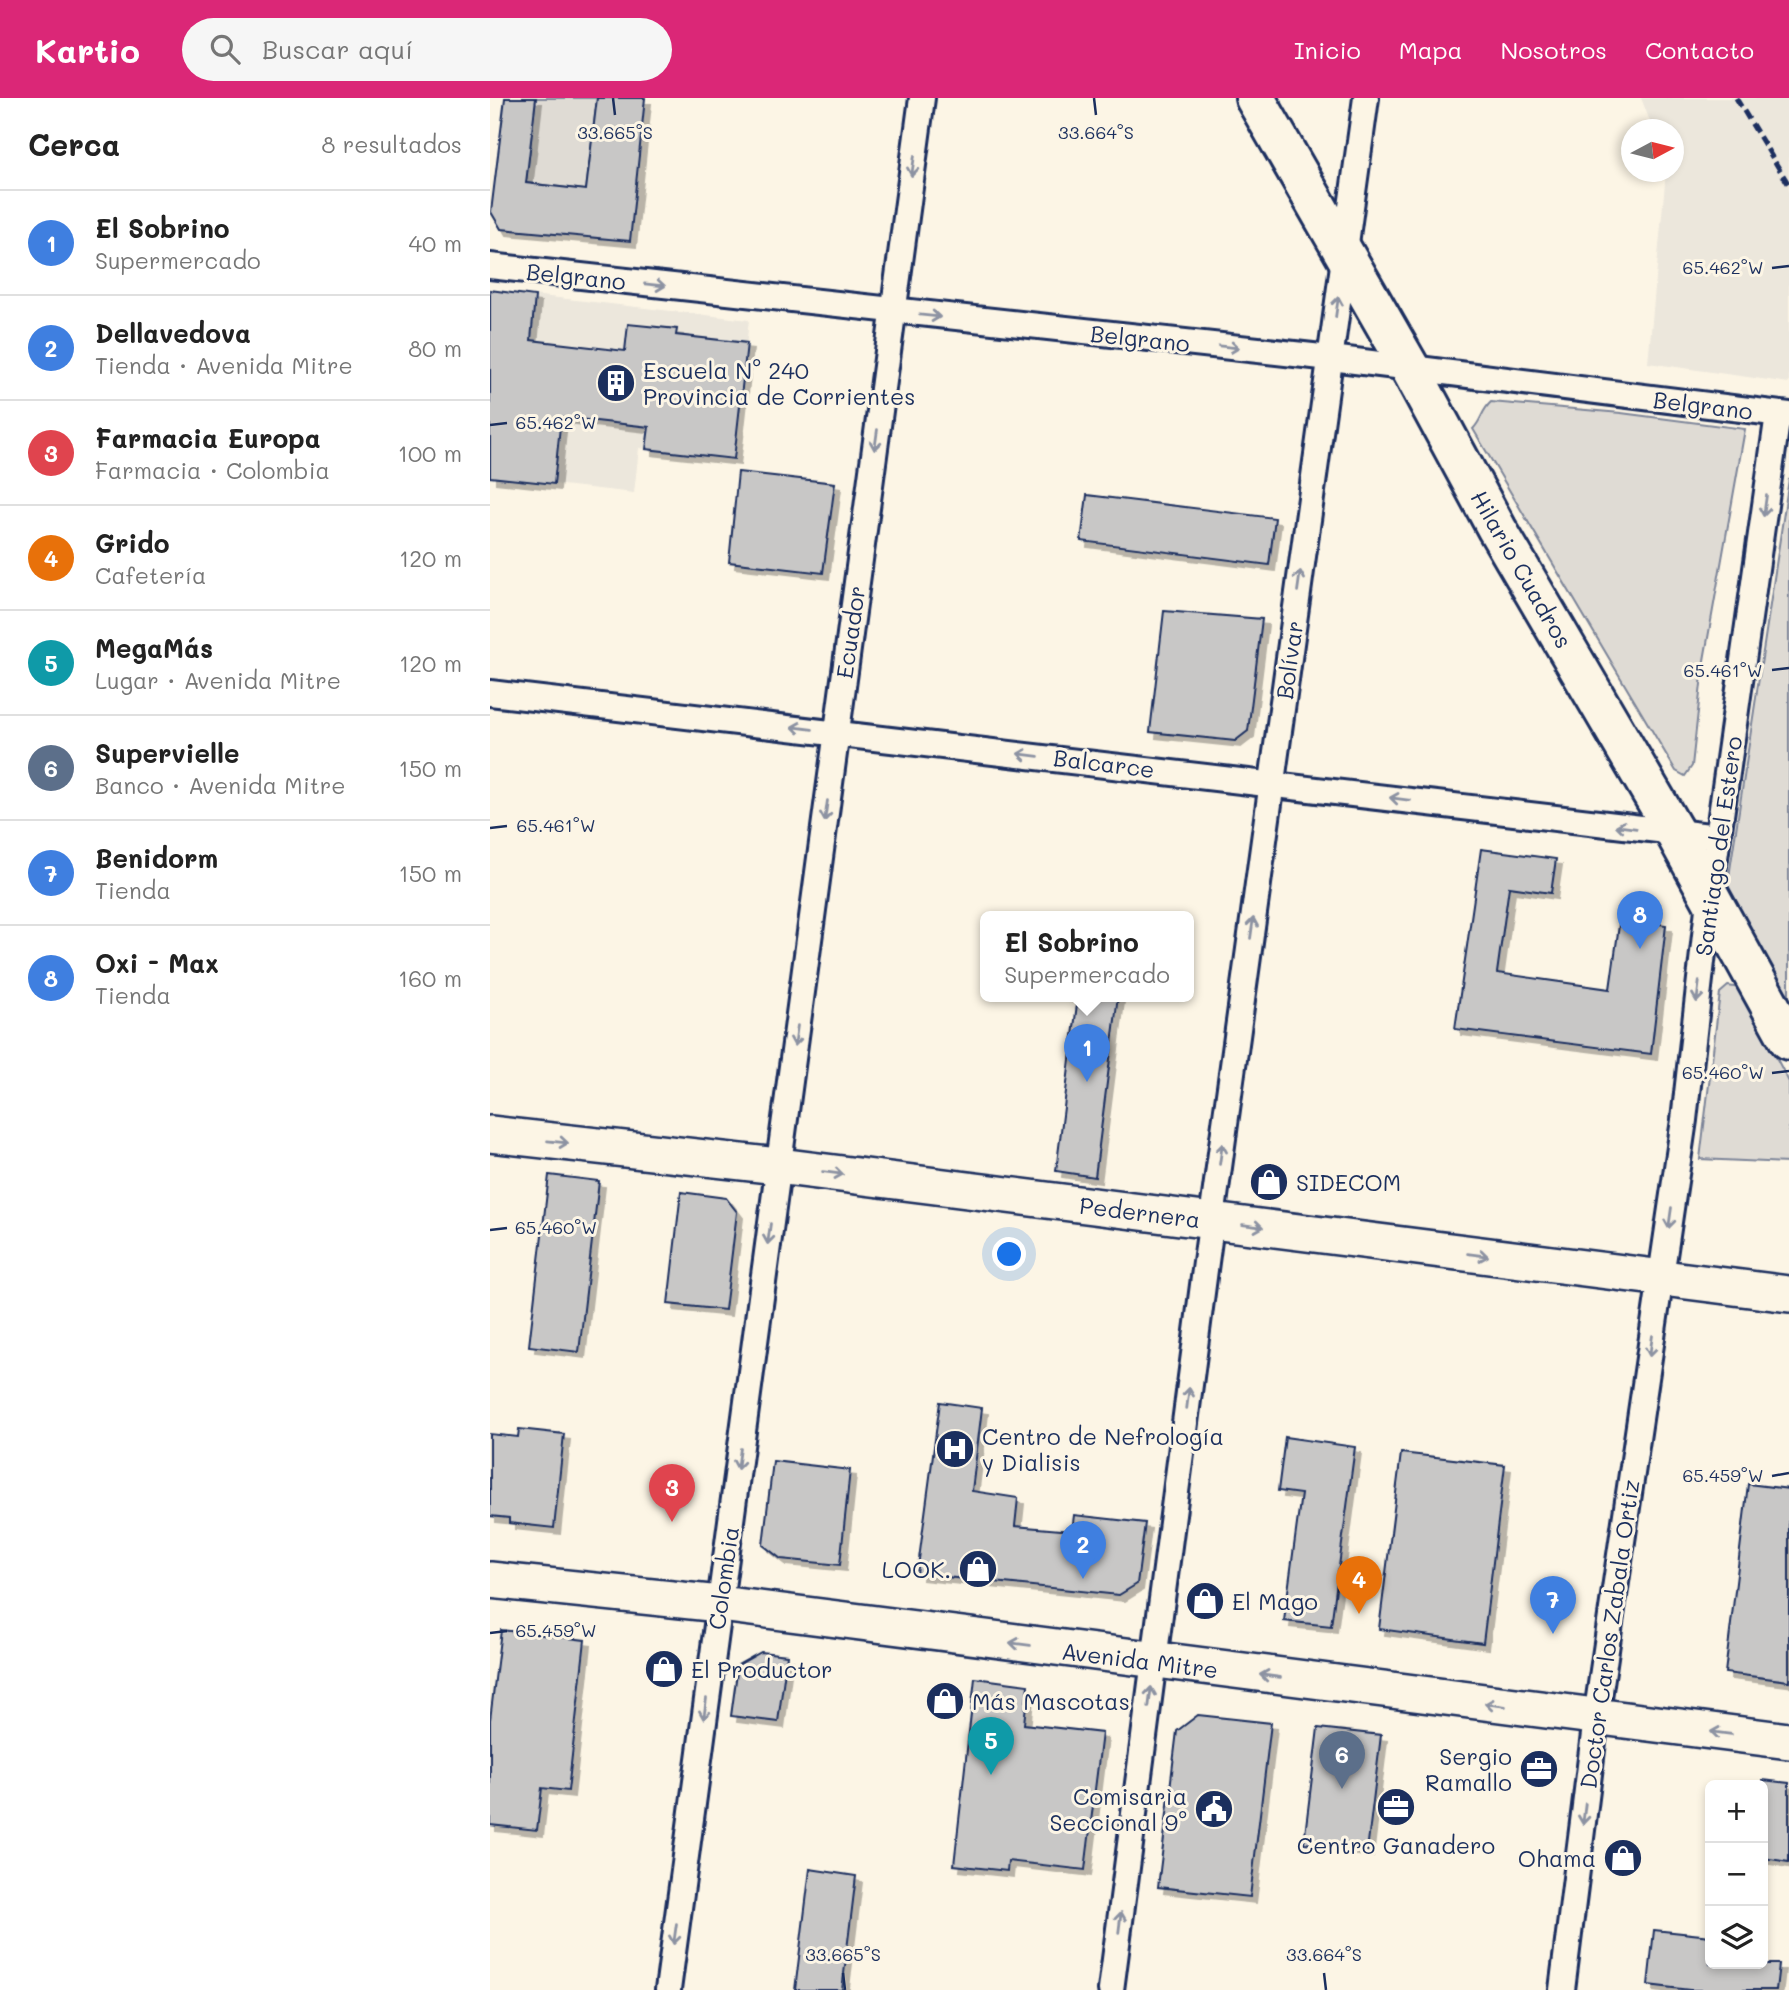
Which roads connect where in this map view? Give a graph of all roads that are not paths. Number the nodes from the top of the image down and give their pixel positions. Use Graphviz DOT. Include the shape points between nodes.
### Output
graph roads {
  1 [pos="922,98"];
  2 [pos="1255,98"];
  3 [pos="1366,98"];
  4 [pos="1344,254"];
  5 [pos="490,266"];
  6 [pos="892,312"];
  7 [pos="1331,358"];
  8 [pos="1410,368"];
  9 [pos="1784,415"];
  10 [pos="490,693"];
  11 [pos="837,732"];
  12 [pos="1272,783"];
  13 [pos="1675,833"];
  14 [pos="1718,837"];
  15 [pos="1709,900"];
  16 [pos="1789,1040"];
  17 [pos="490,1134"];
  18 [pos="778,1166"];
  19 [pos="1211,1221"];
  20 [pos="1661,1278"];
  21 [pos="1789,1294"];
  22 [pos="490,1580"];
  23 [pos="719,1604"];
  24 [pos="1154,1662"];
  25 [pos="1596,1718"];
  26 [pos="1789,1741"];
  27 [pos="668,1990"];
  28 [pos="1111,1990"];
  29 [pos="1562,1990"];
  1 -- 6 [label="street, Ecuador, one-way"];
  2 -- 4 [label="main road, Hilario Cuadros"];
  3 -- 4 [label="street, Bolívar"];
  7 -- 4 [label="street, Bolívar, one-way"];
  4 -- 8 [label="main road, Hilario Cuadros"];
  5 -- 6 [label="street, Belgrano, one-way"];
  6 -- 7 [label="street, Belgrano, one-way"];
  6 -- 11 [label="street, Ecuador, one-way"];
  7 -- 8 [label="street, Belgrano"];
  12 -- 7 [label="street, Bolívar, one-way"];
  8 -- 9 [label="street, Belgrano"];
  8 -- 13 [label="main road, Hilario Cuadros" via="1497,529"];
  9 -- 14 [label="street, Santiago del Estero, one-way"];
  11 -- 10 [label="street, Balcarce, one-way"];
  12 -- 11 [label="street, Balcarce, one-way"];
  11 -- 18 [label="street, Ecuador, one-way"];
  13 -- 12 [label="street, Balcarce, one-way"];
  19 -- 12 [label="street, Bolívar, one-way"];
  13 -- 14 [label="street, Balcarce"];
  13 -- 15 [label="main road, Hilario Cuadros"];
  14 -- 15 [label="street, Santiago del Estero"];
  15 -- 16 [label="main road, Hilario Cuadros"];
  15 -- 20 [label="street, Santiago del Estero, one-way"];
  17 -- 18 [label="main road, Pedernera, one-way"];
  18 -- 19 [label="main road, Pedernera, one-way"];
  18 -- 23 [label="street, Colombia, one-way"];
  19 -- 20 [label="main road, Pedernera, one-way"];
  24 -- 19 [label="street, Bolívar, one-way"];
  20 -- 21 [label="main road, Pedernera"];
  20 -- 25 [label="street, Doctor Carlos Zabala Ortiz, one-way"];
  22 -- 23 [label="main road, Avenida Mitre"];
  24 -- 23 [label="main road, Avenida Mitre, one-way"];
  23 -- 27 [label="street, Colombia, one-way"];
  25 -- 24 [label="main road, Avenida Mitre, one-way"];
  28 -- 24 [label="street, Bolívar, one-way"];
  26 -- 25 [label="main road, Avenida Mitre, one-way"];
  25 -- 29 [label="street, Doctor Carlos Zabala Ortiz, one-way"];
}
